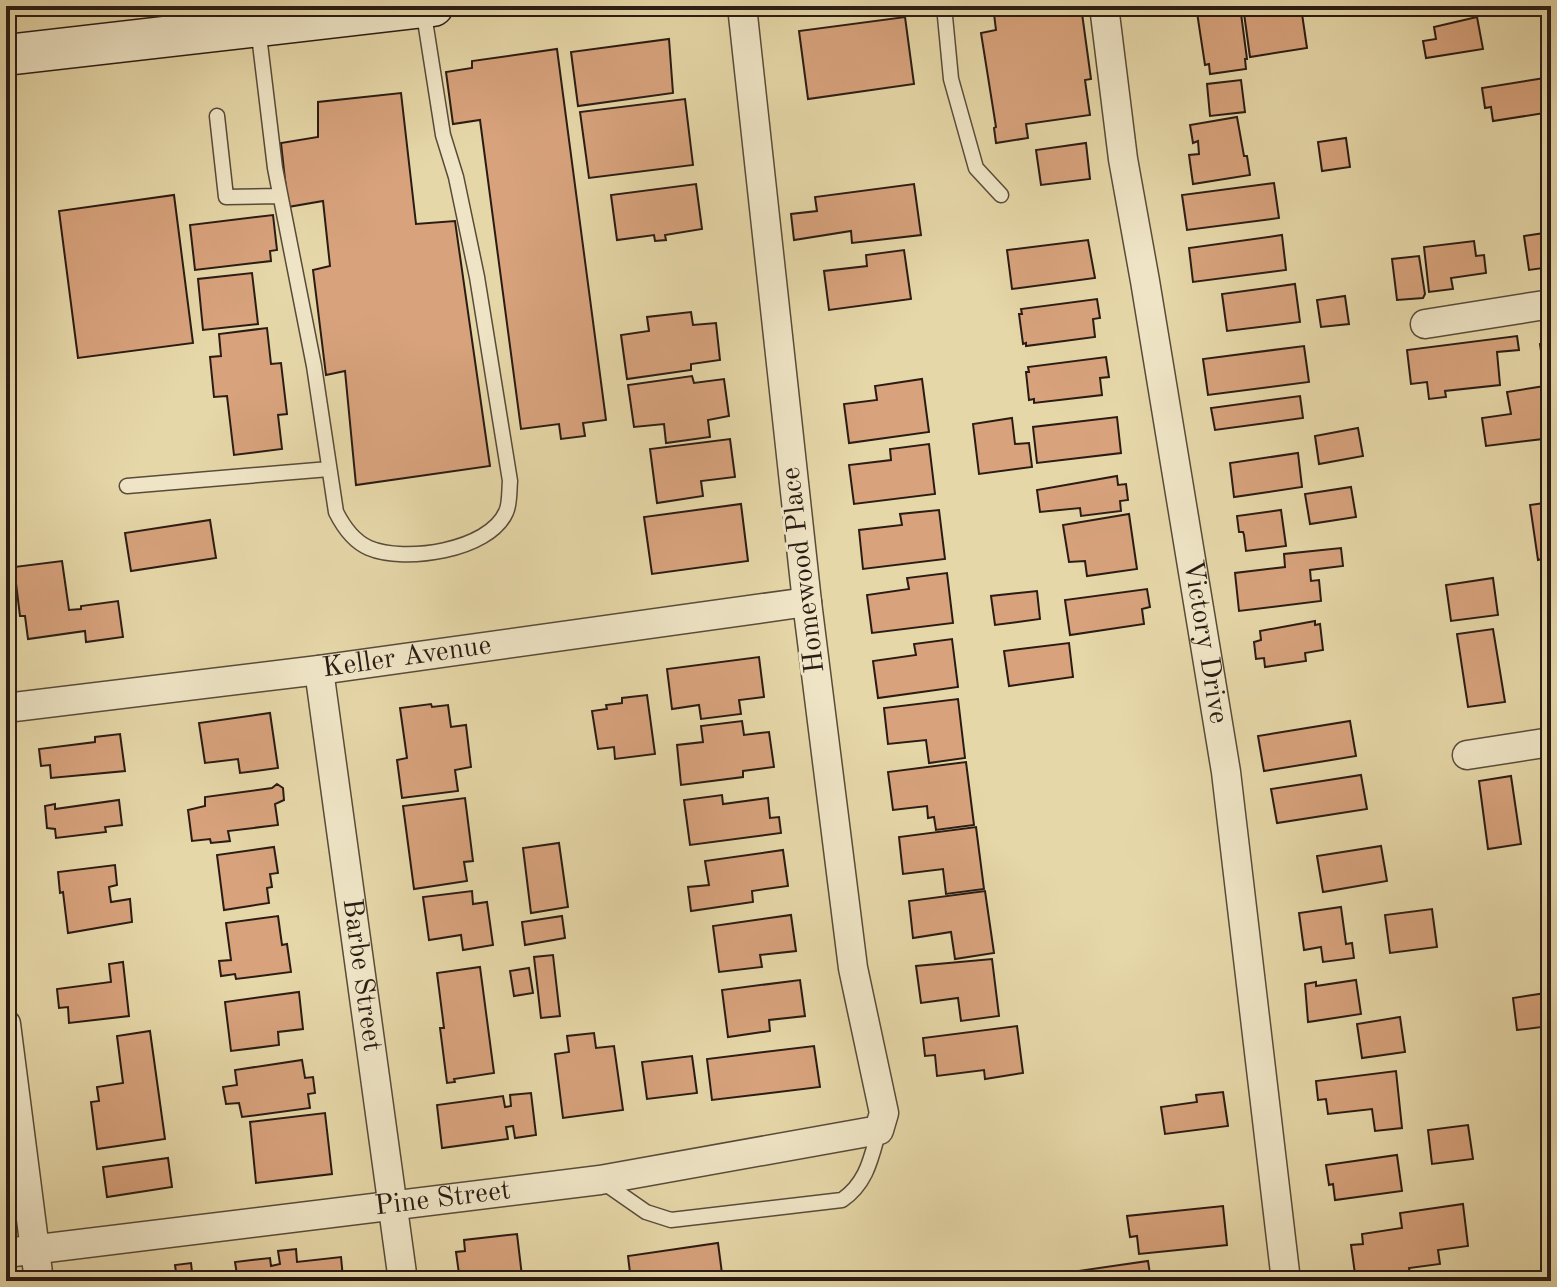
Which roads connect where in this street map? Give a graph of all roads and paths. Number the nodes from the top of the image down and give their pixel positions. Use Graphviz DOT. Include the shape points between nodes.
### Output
graph roads {
  1 [pos="742,6"];
  2 [pos="944,6"];
  3 [pos="1104,6"];
  4 [pos="417,7"];
  5 [pos="208,19"];
  6 [pos="258,26"];
  7 [pos="6,55"];
  8 [pos="217,116"];
  9 [pos="1001,195"];
  10 [pos="280,196"];
  11 [pos="1551,304"];
  12 [pos="1425,324"];
  13 [pos="329,469"];
  14 [pos="127,486"];
  15 [pos="807,602"];
  16 [pos="319,670"];
  17 [pos="6,708"];
  18 [pos="1551,742"];
  19 [pos="1467,755"];
  20 [pos="6,1024"];
  21 [pos="879,1130"];
  22 [pos="600,1180"];
  23 [pos="393,1204"];
  24 [pos="35,1251"];
  25 [pos="6,1253"];
  26 [pos="39,1281"];
  27 [pos="403,1281"];
  28 [pos="1286,1281"];
  1 -- 15 [label="street, Homewood Place"];
  2 -- 9 [label="lane" via="951,79 976,168"];
  3 -- 28 [label="street, Victory Drive" via="1123,159 1226,772"];
  4 -- 6 [label="main road"];
  4 -- 13 [label="lane" via="477,277 510,481 507,511 496,527 470,543 418,556 369,548 344,529"];
  5 -- 6 [label="main road"];
  5 -- 7 [label="main road"];
  6 -- 10 [label="lane"];
  8 -- 10 [label="lane" via="226,197"];
  10 -- 13 [label="lane"];
  11 -- 12 [label="street"];
  13 -- 14 [label="lane"];
  15 -- 16 [label="street, Keller Avenue"];
  15 -- 21 [label="street, Homewood Place" via="853,968 884,1113"];
  16 -- 17 [label="street, Keller Avenue"];
  16 -- 23 [label="street, Barbe Street"];
  18 -- 19 [label="street"];
  20 -- 24 [label="street"];
  21 -- 22 [label="street, Pine Street"];
  21 -- 22 [label="lane" via="865,1177 842,1200 671,1220 646,1212"];
  22 -- 23 [label="street, Pine Street"];
  23 -- 24 [label="street, Pine Street"];
  23 -- 27 [label="street, Barbe Street"];
  24 -- 25 [label="street, Pine Street"];
  24 -- 26 [label="street"];
}
